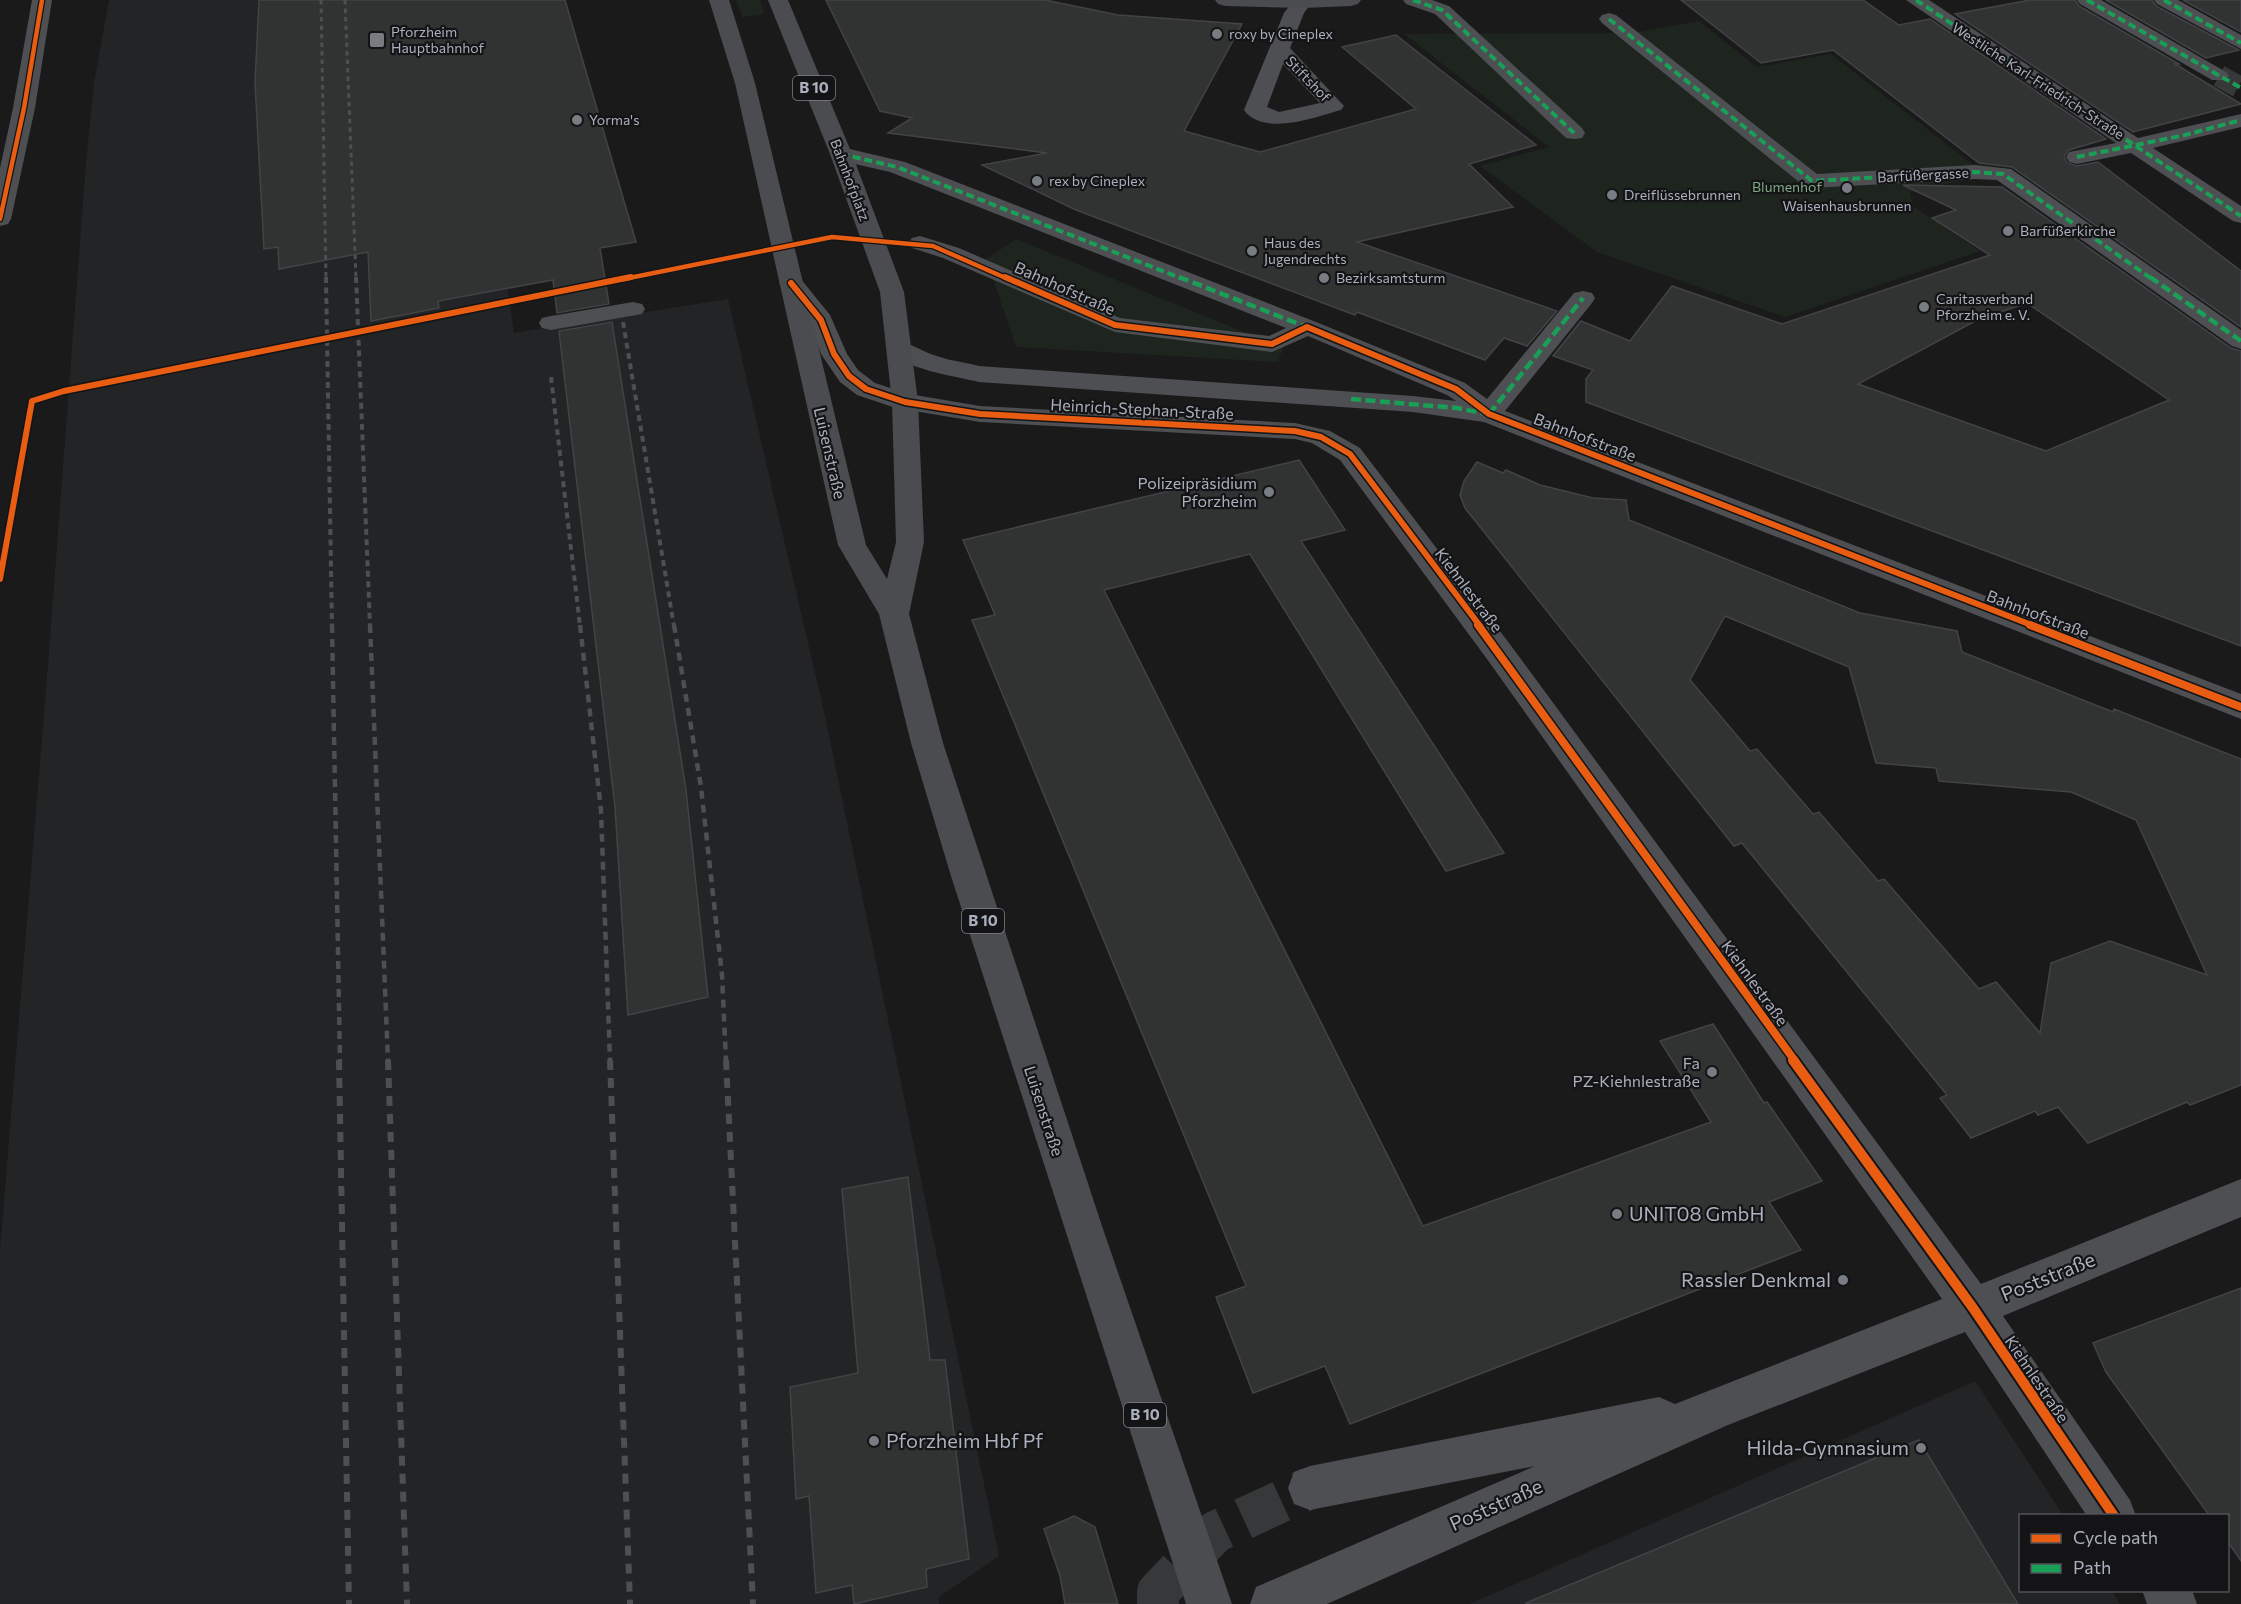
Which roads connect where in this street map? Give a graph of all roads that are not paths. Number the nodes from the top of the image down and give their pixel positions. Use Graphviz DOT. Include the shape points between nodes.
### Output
graph roads {
  1 [pos="42,0"];
  2 [pos="719,0"];
  3 [pos="778,0"];
  4 [pos="1225,0"];
  5 [pos="1351,0"];
  6 [pos="1413,0"];
  7 [pos="1916,0"];
  8 [pos="2087,0"];
  9 [pos="2164,0"];
  10 [pos="1302,2"];
  11 [pos="1609,19"];
  12 [pos="2241,43"];
  13 [pos="1280,49"];
  14 [pos="2219,76"];
  15 [pos="2241,120"];
  16 [pos="1574,133"];
  17 [pos="2134,144"];
  18 [pos="841,154"];
  19 [pos="2077,157"];
  20 [pos="2241,216"];
  21 [pos="0,219"];
  22 [pos="920,243"];
  23 [pos="791,283"];
  24 [pos="1583,298"];
  25 [pos="633,309"];
  26 [pos="551,323"];
  27 [pos="1307,327"];
  28 [pos="2241,341"];
  29 [pos="899,348"];
  30 [pos="979,374"];
  31 [pos="1351,399"];
  32 [pos="905,402"];
  33 [pos="1489,414"];
  34 [pos="1295,431"];
  35 [pos="1362,476"];
  36 [pos="894,614"];
  37 [pos="2241,707"];
  38 [pos="2241,1198"];
  39 [pos="1973,1308"];
  40 [pos="1719,1407"];
  41 [pos="1310,1488"];
  42 [pos="2113,1514"];
  43 [pos="1209,1604"];
  44 [pos="1273,1604"];
  1 -- 21 [label="street"];
  2 -- 23 [label="main road, B 10" via="745,83"];
  3 -- 18 [label="main road, Bahnhofplatz / B 10"];
  4 -- 10 [label="main road"];
  5 -- 10 [label="main road"];
  6 -- 16 [label="street" via="1442,10"];
  7 -- 17 [label="street, Westliche Karl-Friedrich-Straße"];
  8 -- 14 [label="street"];
  9 -- 12 [label="street"];
  10 -- 13 [label="street, Stiftshof"];
  11 -- 28 [label="street, Barfüßergasse" via="1812,181 1975,172 2003,174"];
  15 -- 17 [label="street"];
  17 -- 19 [label="street, Westliche Karl-Friedrich-Straße"];
  17 -- 20 [label="street, Westliche Karl-Friedrich-Straße"];
  18 -- 27 [label="street, Bahnhofstraße" via="897,168"];
  18 -- 29 [label="main road, Bahnhofplatz / B 10" via="892,292"];
  22 -- 27 [label="street, Bahnhofstraße" via="1115,325 1272,344"];
  23 -- 32 [label="street" via="821,320 834,354 849,376 866,390"];
  23 -- 36 [label="main road, Luisenstraße / B 10" via="852,545"];
  24 -- 33 [label="street"];
  25 -- 26 [label="street"];
  27 -- 33 [label="street, Bahnhofstraße" via="1456,389"];
  29 -- 30 [label="street, Bahnhofstraße" via="923,360"];
  29 -- 32 [label="main road, Bahnhofplatz / B 10"];
  30 -- 31 [label="street, Bahnhofstraße"];
  30 -- 32 [label="street, Bahnhofstraße" via="929,385"];
  31 -- 33 [label="street, Bahnhofstraße"];
  31 -- 34 [label="street"];
  32 -- 34 [label="street, Heinrich-Stephan-Straße" via="980,414"];
  32 -- 36 [label="main road, Luisenstraße / B 10" via="910,542"];
  33 -- 37 [label="street, Bahnhofstraße"];
  34 -- 35 [label="street, Heinrich-Stephan-Straße" via="1321,437 1350,454"];
  35 -- 39 [label="street, Kiehnlestraße" via="1484,655"];
  36 -- 43 [label="main road, Luisenstraße / B 10" via="927,742 968,876"];
  38 -- 39 [label="street, Poststraße"];
  39 -- 40 [label="street, Poststraße"];
  39 -- 42 [label="street, Kiehnlestraße"];
  40 -- 41 [label="street, Poststraße"];
  40 -- 44 [label="street, Poststraße"];
}
